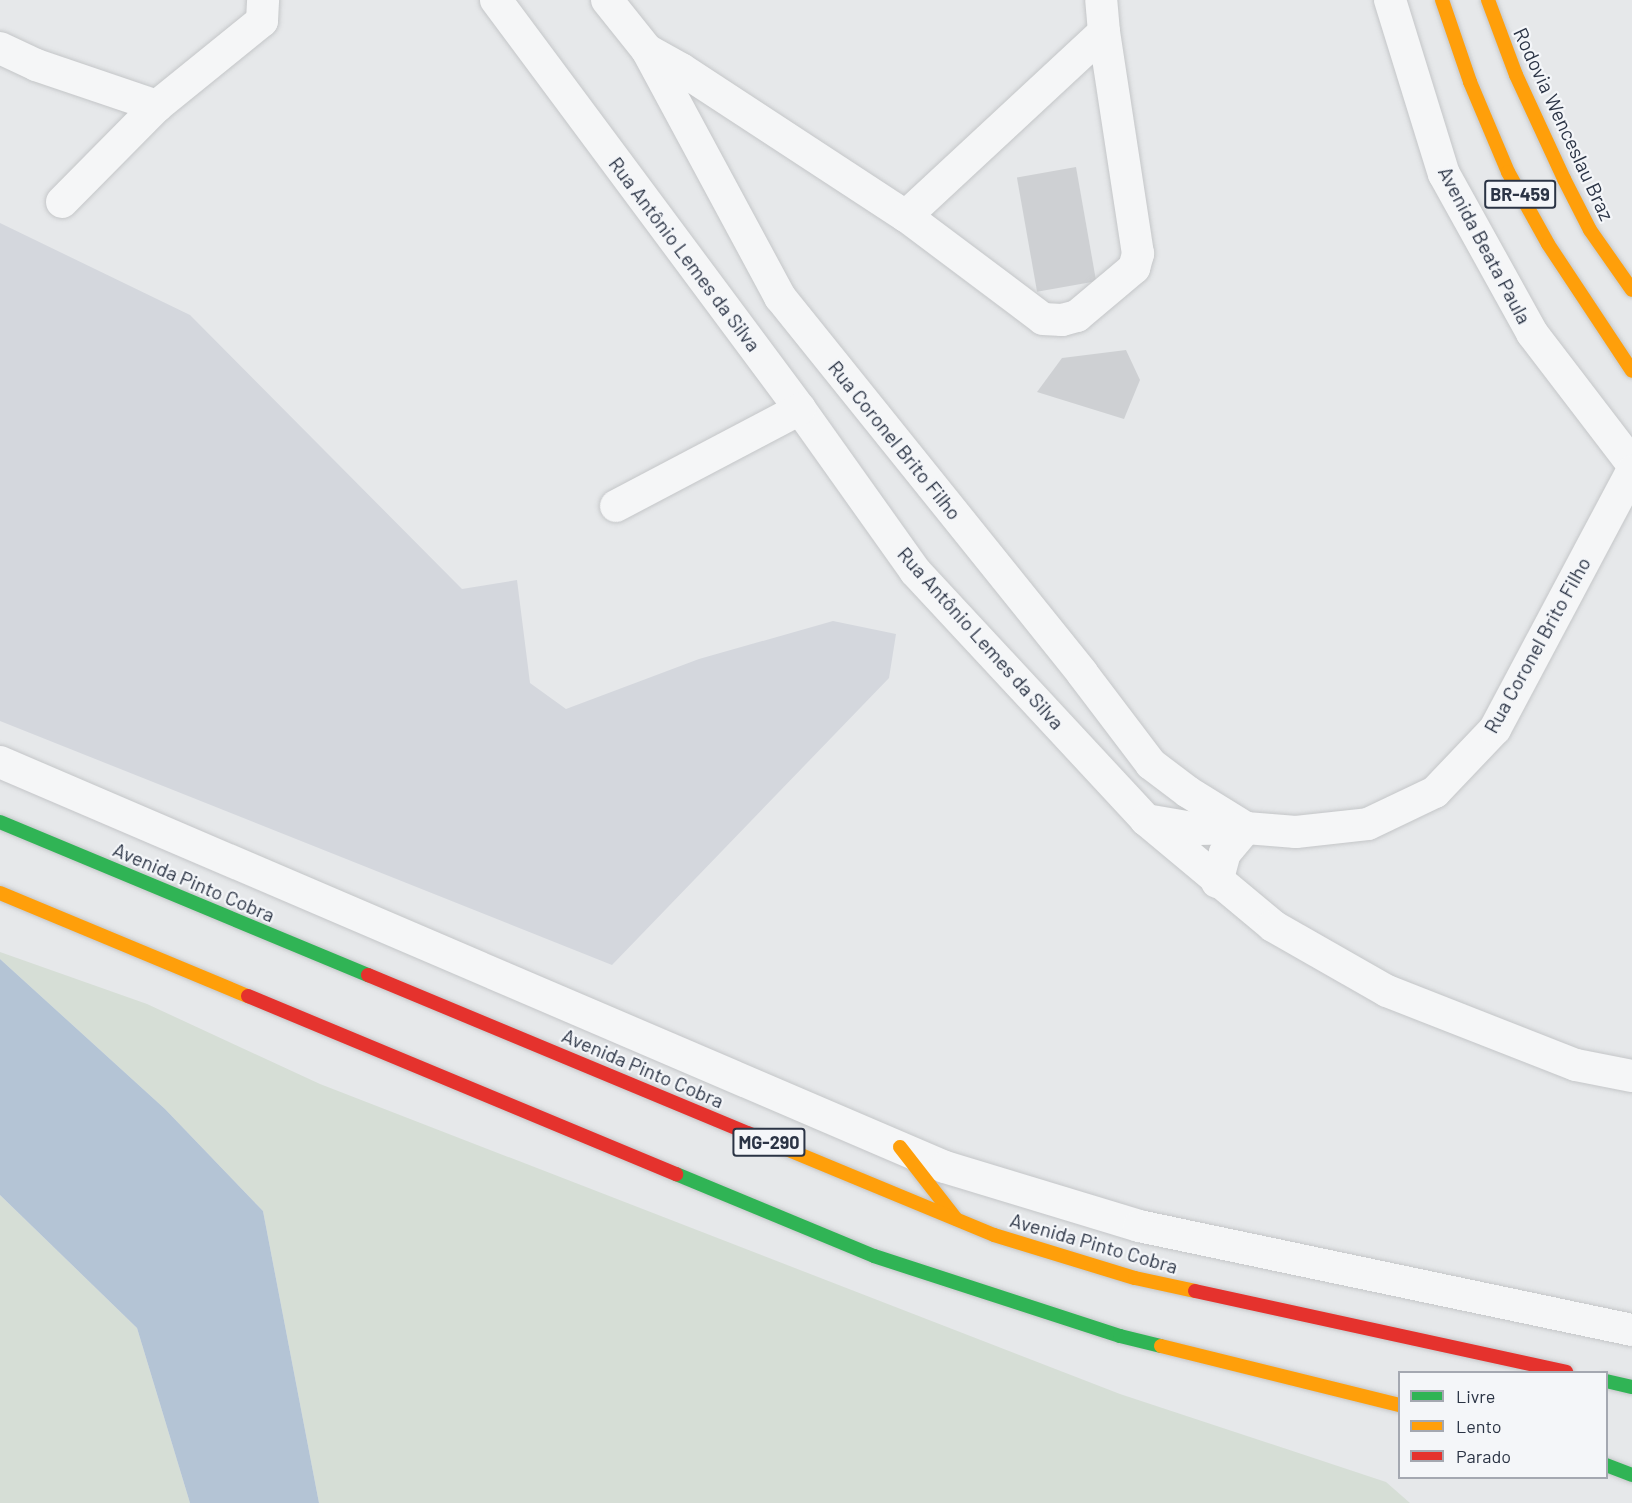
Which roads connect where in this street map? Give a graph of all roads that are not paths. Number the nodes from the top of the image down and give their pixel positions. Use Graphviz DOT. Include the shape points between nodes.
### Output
graph roads {
  1 [pos="262,0"];
  2 [pos="496,0"];
  3 [pos="607,0"];
  4 [pos="1101,0"];
  5 [pos="1390,0"];
  6 [pos="1442,0"];
  7 [pos="1488,0"];
  8 [pos="1104,32"];
  9 [pos="0,48"];
  10 [pos="647,50"];
  11 [pos="157,106"];
  12 [pos="62,202"];
  13 [pos="906,216"];
  14 [pos="1632,290"];
  15 [pos="1632,371"];
  16 [pos="800,409"];
  17 [pos="1632,464"];
  18 [pos="1632,471"];
  19 [pos="616,506"];
  20 [pos="1107,707"];
  21 [pos="1072,740"];
  22 [pos="0,762"];
  23 [pos="1146,820"];
  24 [pos="0,822"];
  25 [pos="1246,828"];
  26 [pos="1217,882"];
  27 [pos="0,893"];
  28 [pos="1632,1076"];
  29 [pos="900,1147"];
  30 [pos="957,1220"];
  31 [pos="1632,1330"];
  32 [pos="1561,1371"];
  33 [pos="1608,1381"];
  34 [pos="1632,1387"];
  35 [pos="1398,1405"];
  36 [pos="1608,1467"];
  37 [pos="1632,1475"];
  1 -- 11 [label="street" via="262,21"];
  2 -- 16 [label="street, Rua Antônio Lemes da Silva"];
  3 -- 10 [label="street, Rua Coronel Brito Filho"];
  4 -- 8 [label="street"];
  5 -- 17 [label="street, Avenida Beata Paula" via="1444,174 1533,333"];
  6 -- 15 [label="main road, BR-459" via="1470,82 1508,172 1548,244"];
  7 -- 14 [label="main road, Rodovia Wenceslau Braz / BR-459" via="1516,75 1569,189 1590,231"];
  8 -- 13 [label="street"];
  8 -- 13 [label="street" via="1138,254 1134,268 1077,316 1043,319"];
  9 -- 11 [label="street" via="36,65"];
  10 -- 13 [label="street"];
  10 -- 20 [label="street, Rua Coronel Brito Filho" via="780,297"];
  11 -- 12 [label="street"];
  16 -- 19 [label="street"];
  16 -- 21 [label="street, Rua Antônio Lemes da Silva" via="915,571"];
  18 -- 25 [label="street, Rua Coronel Brito Filho" via="1495,729 1436,792 1368,824 1296,832"];
  20 -- 21 [label="street"];
  20 -- 25 [label="street, Rua Coronel Brito Filho" via="1151,764"];
  21 -- 23 [label="street, Rua Antônio Lemes da Silva"];
  22 -- 29 [label="street"];
  23 -- 25 [label="street, Rua Coronel Brito Filho" via="1198,829"];
  23 -- 26 [label="street, Rua Antônio Lemes da Silva"];
  24 -- 30 [label="main road, Avenida Pinto Cobra / MG-290"];
  25 -- 26 [label="street" via="1225,854"];
  26 -- 28 [label="street, Rua Antônio Lemes da Silva" via="1273,926 1387,991 1576,1065"];
  27 -- 35 [label="main road" via="873,1256 1120,1336"];
  29 -- 30 [label="main road"];
  29 -- 31 [label="street" via="945,1167 1139,1226"];
  30 -- 32 [label="main road, Avenida Pinto Cobra / MG-290" via="1135,1278"];
  33 -- 34 [label="main road"];
  36 -- 37 [label="main road"];
}
